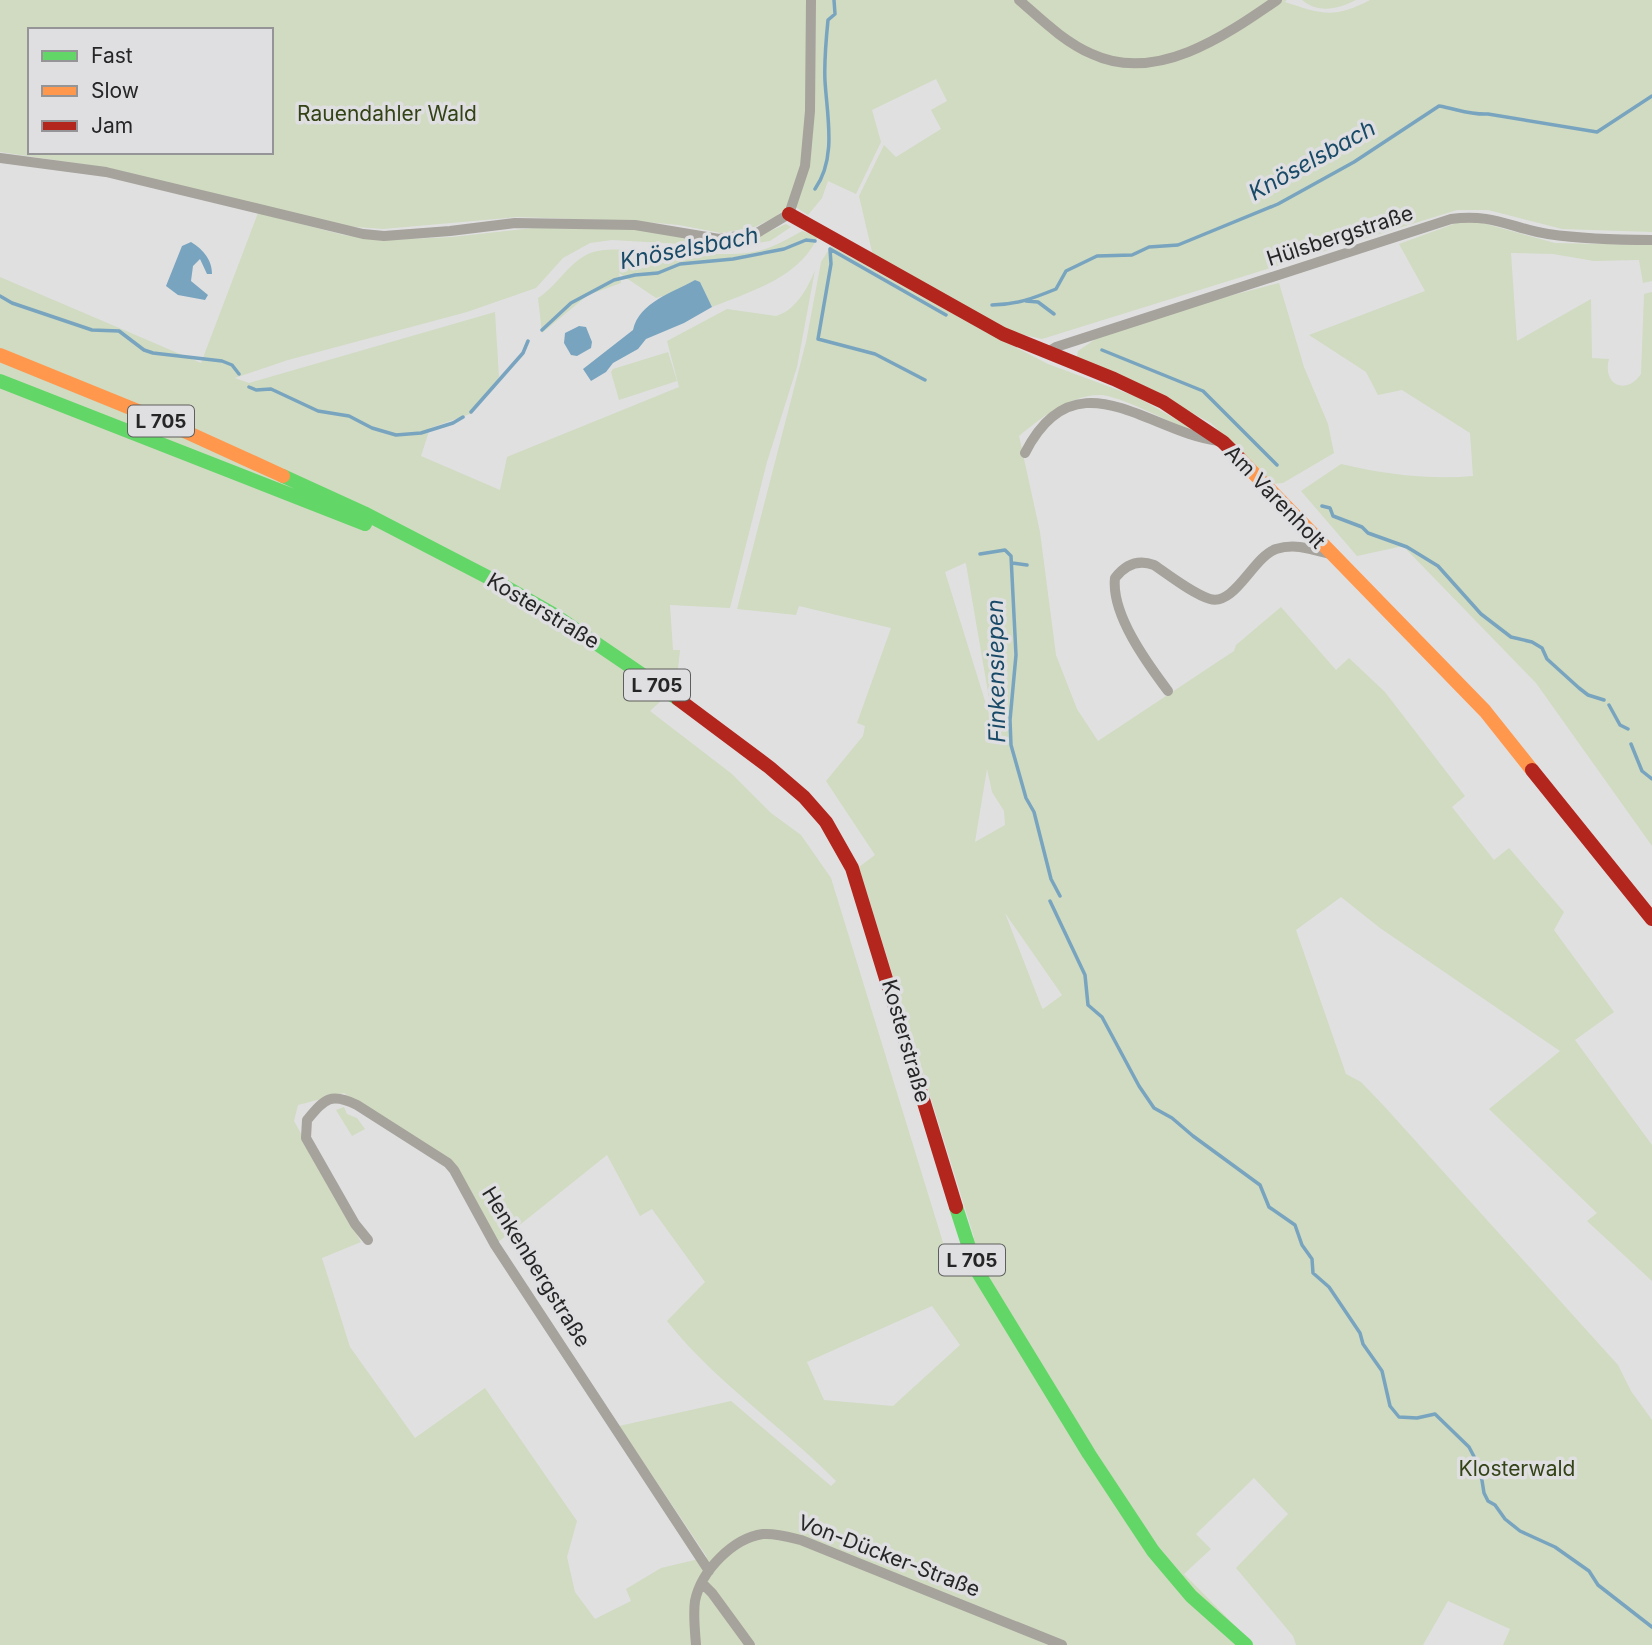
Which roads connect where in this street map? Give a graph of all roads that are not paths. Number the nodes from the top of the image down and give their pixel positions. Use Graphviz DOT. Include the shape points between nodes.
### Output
graph roads {
  1 [pos="811,0"];
  2 [pos="1019,0"];
  3 [pos="1277,0"];
  4 [pos="0,158"];
  5 [pos="789,214"];
  6 [pos="1652,240"];
  7 [pos="1048,352"];
  8 [pos="0,355"];
  9 [pos="0,381"];
  10 [pos="1223,442"];
  11 [pos="1025,453"];
  12 [pos="1329,554"];
  13 [pos="442,555"];
  14 [pos="1168,691"];
  15 [pos="1652,919"];
  16 [pos="368,1240"];
  17 [pos="709,1571"];
  18 [pos="702,1583"];
  19 [pos="696,1645"];
  20 [pos="750,1645"];
  21 [pos="1062,1645"];
  22 [pos="1246,1645"];
  1 -- 5 [label="street" via="805,166"];
  2 -- 3 [label="street" via="1089,53 1144,65 1196,48"];
  4 -- 5 [label="street" via="106,172 384,236 515,223 635,225 719,239 757,233"];
  5 -- 7 [label="main road, Am Varenholt" via="1003,334"];
  6 -- 7 [label="street, Hülsbergstraße" via="1589,239 1493,219 1451,219"];
  7 -- 10 [label="main road, Am Varenholt" via="1163,402"];
  8 -- 13 [label="main road, Kosterstraße / L 705" via="160,420 363,513"];
  9 -- 13 [label="main road, Kosterstraße / L 705"];
  10 -- 11 [label="street" via="1201,439 1132,410 1107,404 1079,405 1052,418"];
  10 -- 12 [label="main road, Am Varenholt"];
  12 -- 14 [label="street" via="1296,545 1275,549 1263,556 1233,592 1211,600 1154,565 1127,566 1115,578 1115,596 1140,653"];
  12 -- 15 [label="main road, Am Varenholt" via="1485,711"];
  13 -- 22 [label="main road, Kosterstraße / L 705" via="553,614 630,665 769,767 826,822 852,868 976,1269 1153,1551 1191,1596"];
  16 -- 17 [label="street, Henkenbergstraße" via="306,1138 307,1120 333,1097 369,1112 454,1170 495,1245"];
  17 -- 18 [label="street"];
  17 -- 21 [label="street, Von-Dücker-Straße" via="750,1538 786,1536"];
  18 -- 19 [label="street" via="695,1602"];
  18 -- 20 [label="street"];
}
